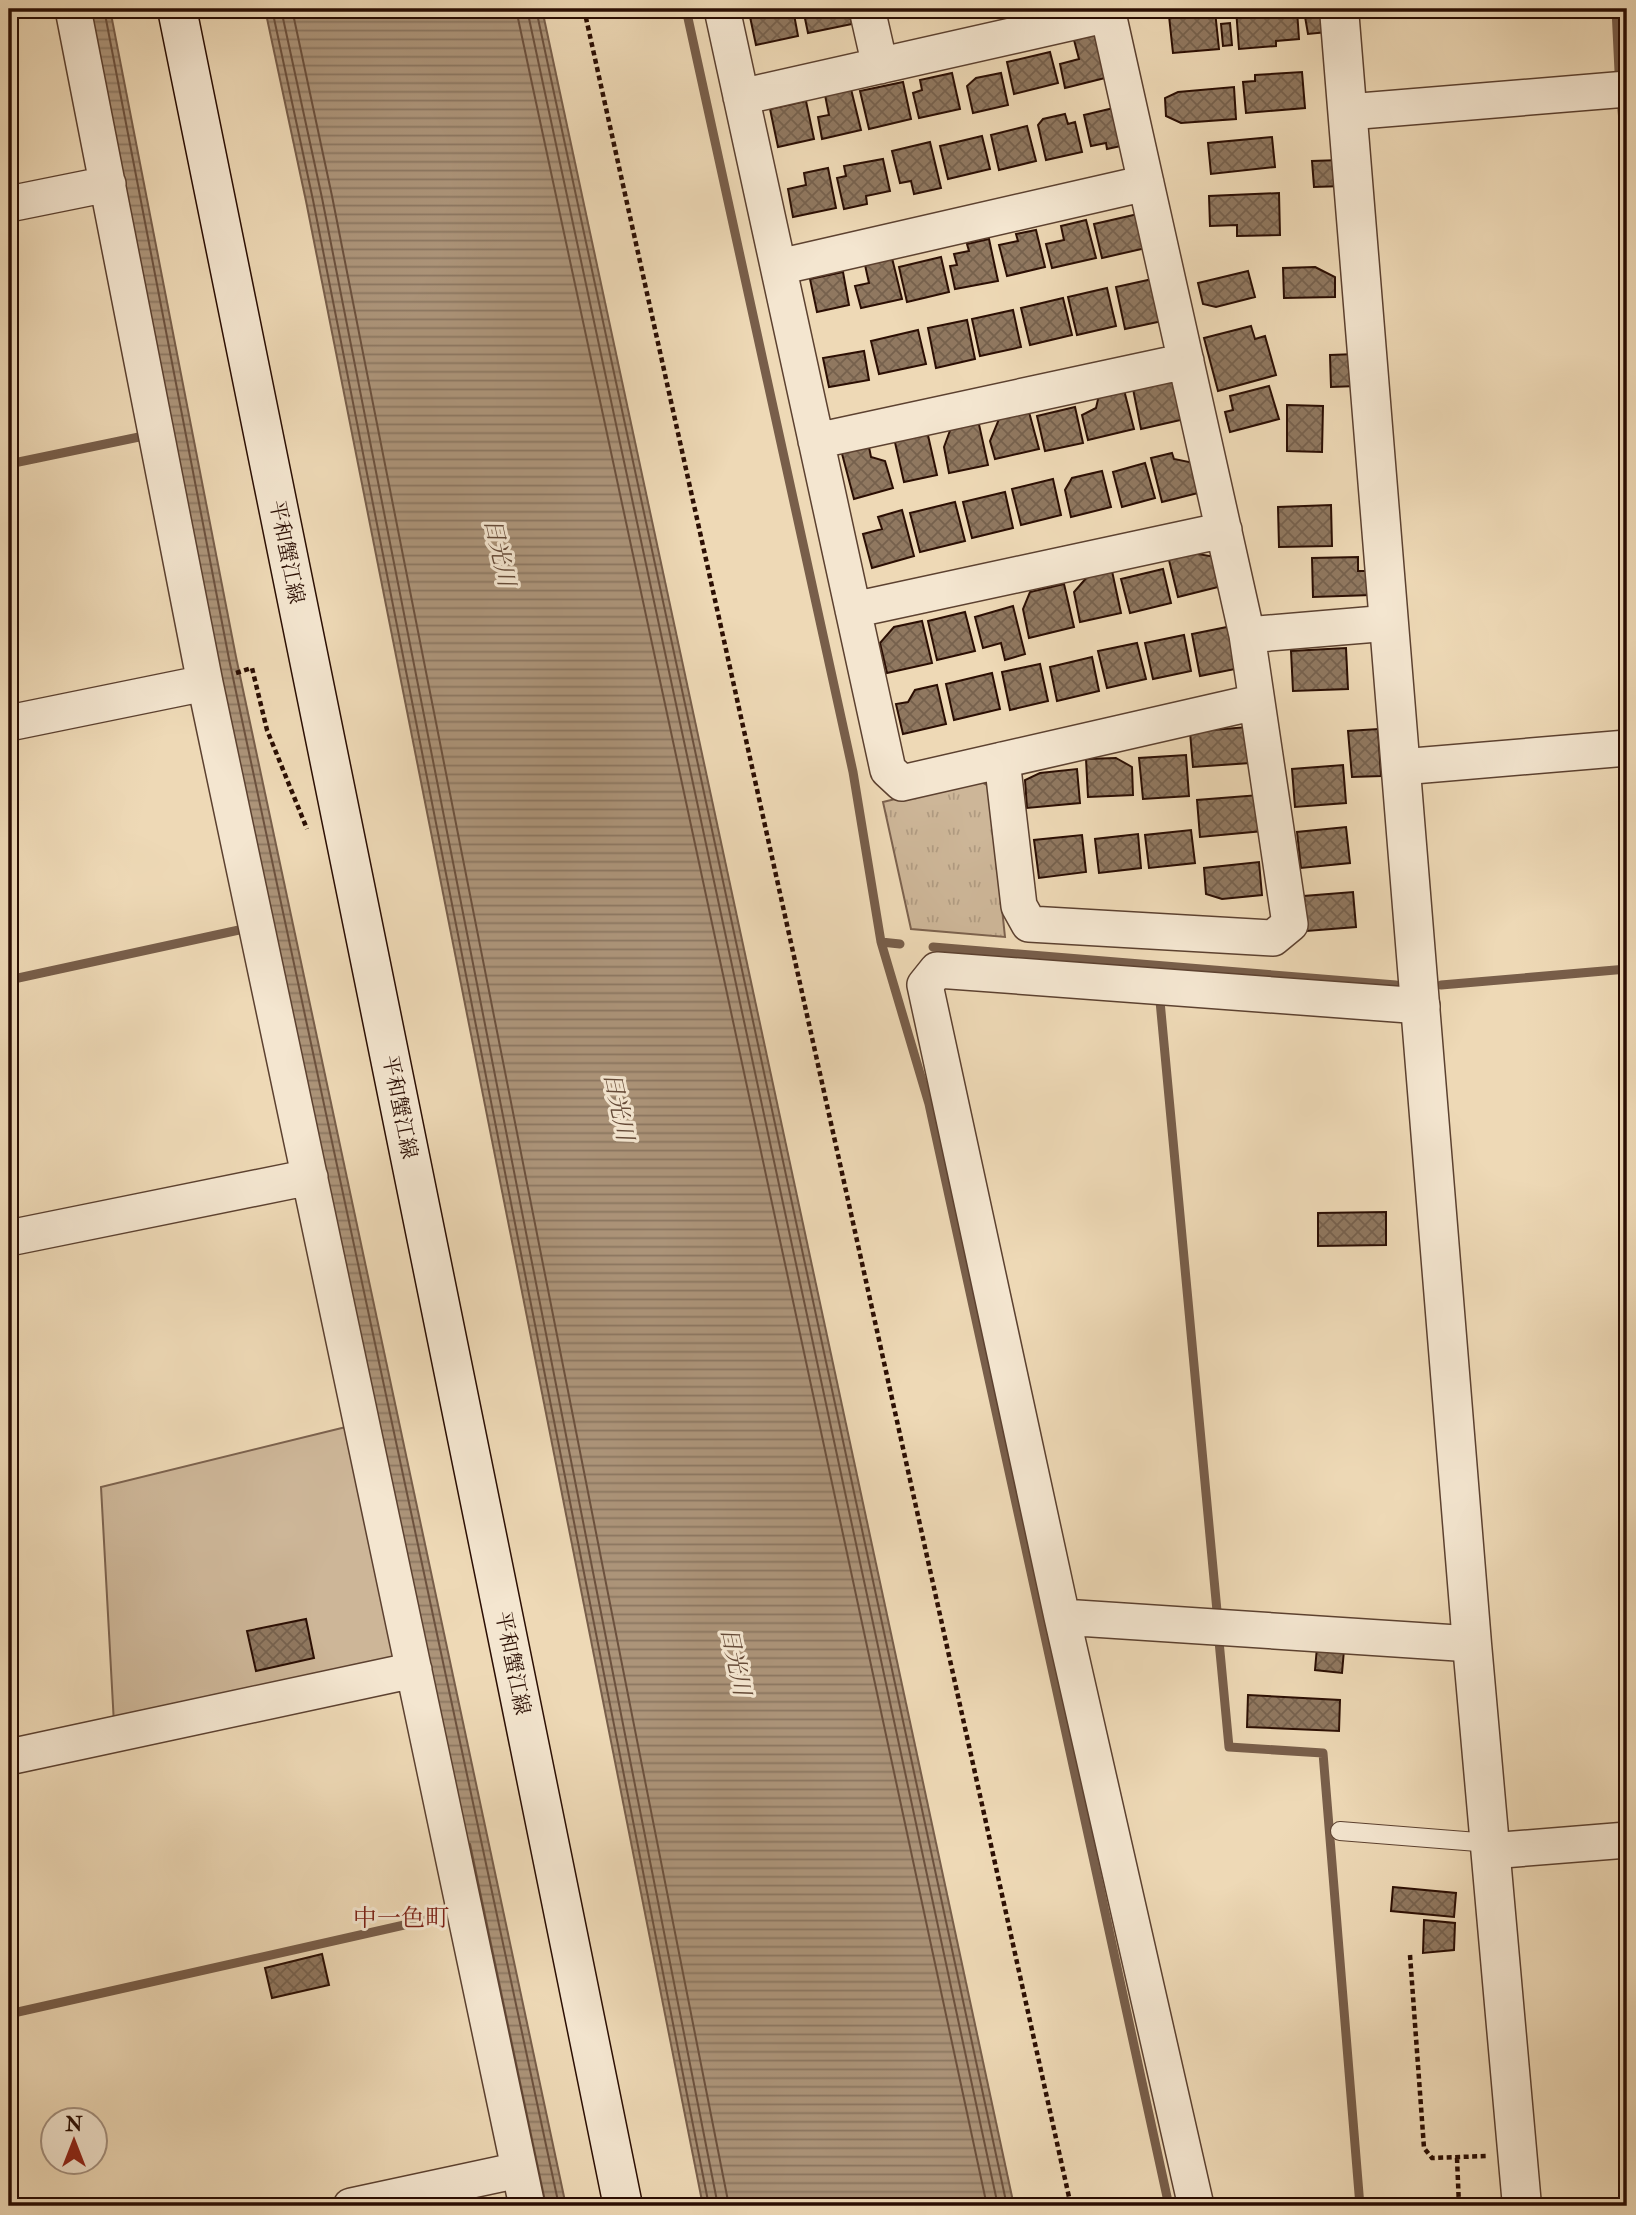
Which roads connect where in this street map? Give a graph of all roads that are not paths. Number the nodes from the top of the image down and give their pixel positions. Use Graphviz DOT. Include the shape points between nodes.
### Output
graph roads {
  1 [pos="73,9"];
  2 [pos="177,9"];
  3 [pos="722,9"];
  4 [pos="867,9"];
  5 [pos="1339,9"];
  6 [pos="1108,11"];
  7 [pos="880,66"];
  8 [pos="1627,89"];
  9 [pos="741,97"];
  10 [pos="1348,112"];
  11 [pos="1146,183"];
  12 [pos="108,184"];
  13 [pos="9,204"];
  14 [pos="779,267"];
  15 [pos="1186,361"];
  16 [pos="817,441"];
  17 [pos="1224,530"];
  18 [pos="853,610"];
  19 [pos="1389,623"];
  20 [pos="1247,635"];
  21 [pos="205,683"];
  22 [pos="1256,702"];
  23 [pos="9,723"];
  24 [pos="1627,748"];
  25 [pos="1002,760"];
  26 [pos="1401,767"];
  27 [pos="1422,1006"];
  28 [pos="310,1177"];
  29 [pos="9,1238"];
  30 [pos="1062,1617"];
  31 [pos="1472,1644"];
  32 [pos="414,1670"];
  33 [pos="9,1757"];
  34 [pos="1340,1831"];
  35 [pos="1627,1840"];
  36 [pos="1490,1847"];
  37 [pos="519,2170"];
  38 [pos="351,2206"];
  39 [pos="527,2206"];
  40 [pos="623,2206"];
  41 [pos="1196,2206"];
  42 [pos="1522,2206"];
  1 -- 12 [label="street"];
  2 -- 40 [label="main road, 平和蟹江線"];
  3 -- 9 [label="street"];
  4 -- 7 [label="street"];
  5 -- 10 [label="main road"];
  6 -- 7 [label="street"];
  6 -- 11 [label="street"];
  7 -- 9 [label="street"];
  8 -- 10 [label="street"];
  9 -- 14 [label="street"];
  10 -- 19 [label="main road"];
  11 -- 14 [label="street"];
  11 -- 15 [label="street"];
  12 -- 13 [label="street"];
  12 -- 21 [label="street"];
  14 -- 16 [label="street"];
  15 -- 16 [label="street"];
  15 -- 17 [label="street"];
  16 -- 18 [label="street"];
  17 -- 18 [label="street"];
  17 -- 20 [label="street"];
  18 -- 25 [label="street" via="888,770 902,783"];
  19 -- 20 [label="street"];
  19 -- 26 [label="main road"];
  20 -- 22 [label="street"];
  21 -- 23 [label="street"];
  21 -- 28 [label="street"];
  22 -- 25 [label="street"];
  22 -- 25 [label="street" via="1290,923 1273,938 1029,925 1019,906"];
  24 -- 26 [label="street"];
  26 -- 27 [label="main road"];
  27 -- 30 [label="street" via="937,970 925,985"];
  27 -- 31 [label="main road"];
  28 -- 29 [label="street"];
  28 -- 32 [label="street"];
  30 -- 31 [label="street"];
  30 -- 41 [label="street"];
  31 -- 36 [label="main road"];
  32 -- 33 [label="street"];
  32 -- 37 [label="street"];
  34 -- 36 [label="lane"];
  35 -- 36 [label="street"];
  36 -- 42 [label="main road"];
  37 -- 38 [label="street"];
  37 -- 39 [label="street"];
}
